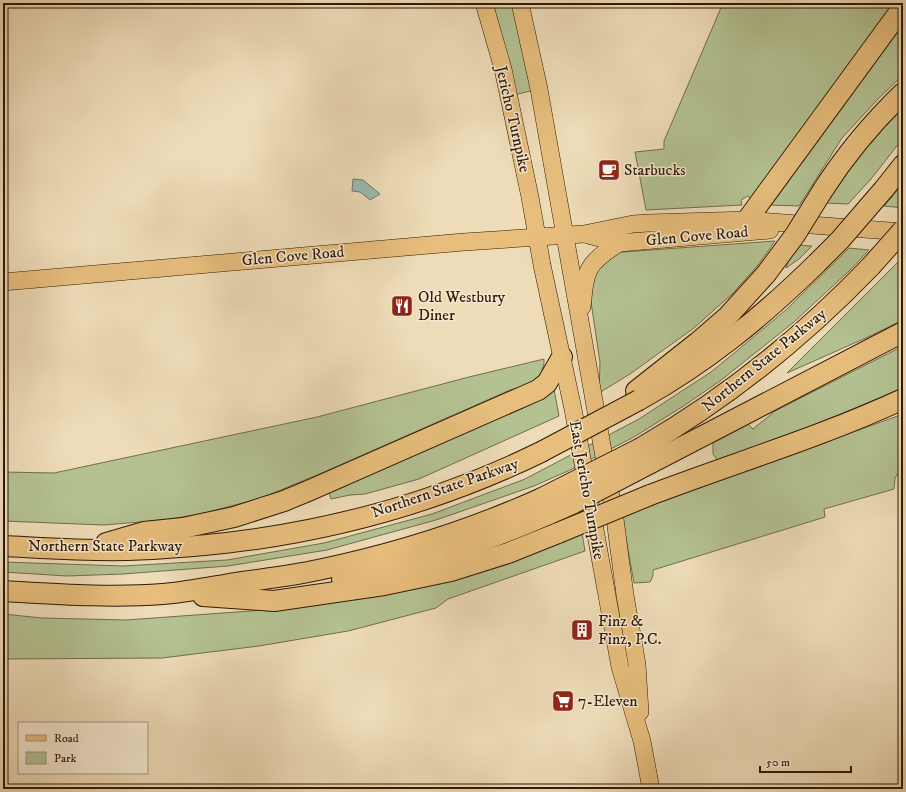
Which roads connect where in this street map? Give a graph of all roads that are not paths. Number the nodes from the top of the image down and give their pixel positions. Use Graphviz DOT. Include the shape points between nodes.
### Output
graph roads {
  1 [pos="484,3"];
  2 [pos="520,3"];
  3 [pos="903,7"];
  4 [pos="903,93"];
  5 [pos="903,165"];
  6 [pos="747,220"];
  7 [pos="811,226"];
  8 [pos="903,231"];
  9 [pos="584,234"];
  10 [pos="565,235"];
  11 [pos="538,237"];
  12 [pos="619,243"];
  13 [pos="3,282"];
  14 [pos="581,327"];
  15 [pos="903,332"];
  16 [pos="562,357"];
  17 [pos="637,395"];
  18 [pos="899,402"];
  19 [pos="646,455"];
  20 [pos="3,546"];
  21 [pos="81,550"];
  22 [pos="3,590"];
  23 [pos="163,594"];
  24 [pos="642,740"];
  25 [pos="651,789"];
  1 -- 11 [label="main road, Jericho Turnpike" via="509,96"];
  2 -- 10 [label="main road, Jericho Turnpike" via="539,89"];
  3 -- 6 [label="highway"];
  4 -- 17 [label="highway, bridge" via="857,143 766,274 728,316"];
  5 -- 17 [label="highway, bridge" via="850,228 779,299 728,342 672,381"];
  6 -- 7 [label="main road, Glen Cove Road"];
  6 -- 9 [label="main road, Glen Cove Road" via="633,224"];
  7 -- 8 [label="main road, Glen Cove Road"];
  7 -- 12 [label="main road, Glen Cove Road"];
  8 -- 19 [label="highway, Northern State Parkway, bridge" via="872,266 796,338"];
  9 -- 10 [label="main road, Glen Cove Road"];
  9 -- 12 [label="main road, Glen Cove Road"];
  10 -- 11 [label="main road, Glen Cove Road"];
  10 -- 14 [label="main road, East Jericho Turnpike"];
  11 -- 13 [label="main road, Glen Cove Road"];
  11 -- 16 [label="main road, East Jericho Turnpike"];
  12 -- 14 [label="main road" via="599,257 589,270 585,284"];
  14 -- 24 [label="main road, East Jericho Turnpike" via="637,664"];
  15 -- 19 [label="highway"];
  16 -- 21 [label="highway" via="547,383 538,390 284,501 234,517 183,528 144,532"];
  16 -- 24 [label="main road, East Jericho Turnpike" via="620,667"];
  17 -- 21 [label="highway, Northern State Parkway, bridge" via="595,424 541,452 476,481 390,510 260,539 126,550"];
  18 -- 23 [label="highway, bridge" via="782,448 650,495 508,553 451,571 417,579 274,601"];
  19 -- 23 [label="highway, bridge" via="580,500 546,506 489,539 404,565 361,576 275,590"];
  20 -- 21 [label="highway, Northern State Parkway"];
  22 -- 23 [label="highway" via="75,595"];
  24 -- 25 [label="main road, East Jericho Turnpike"];
}
